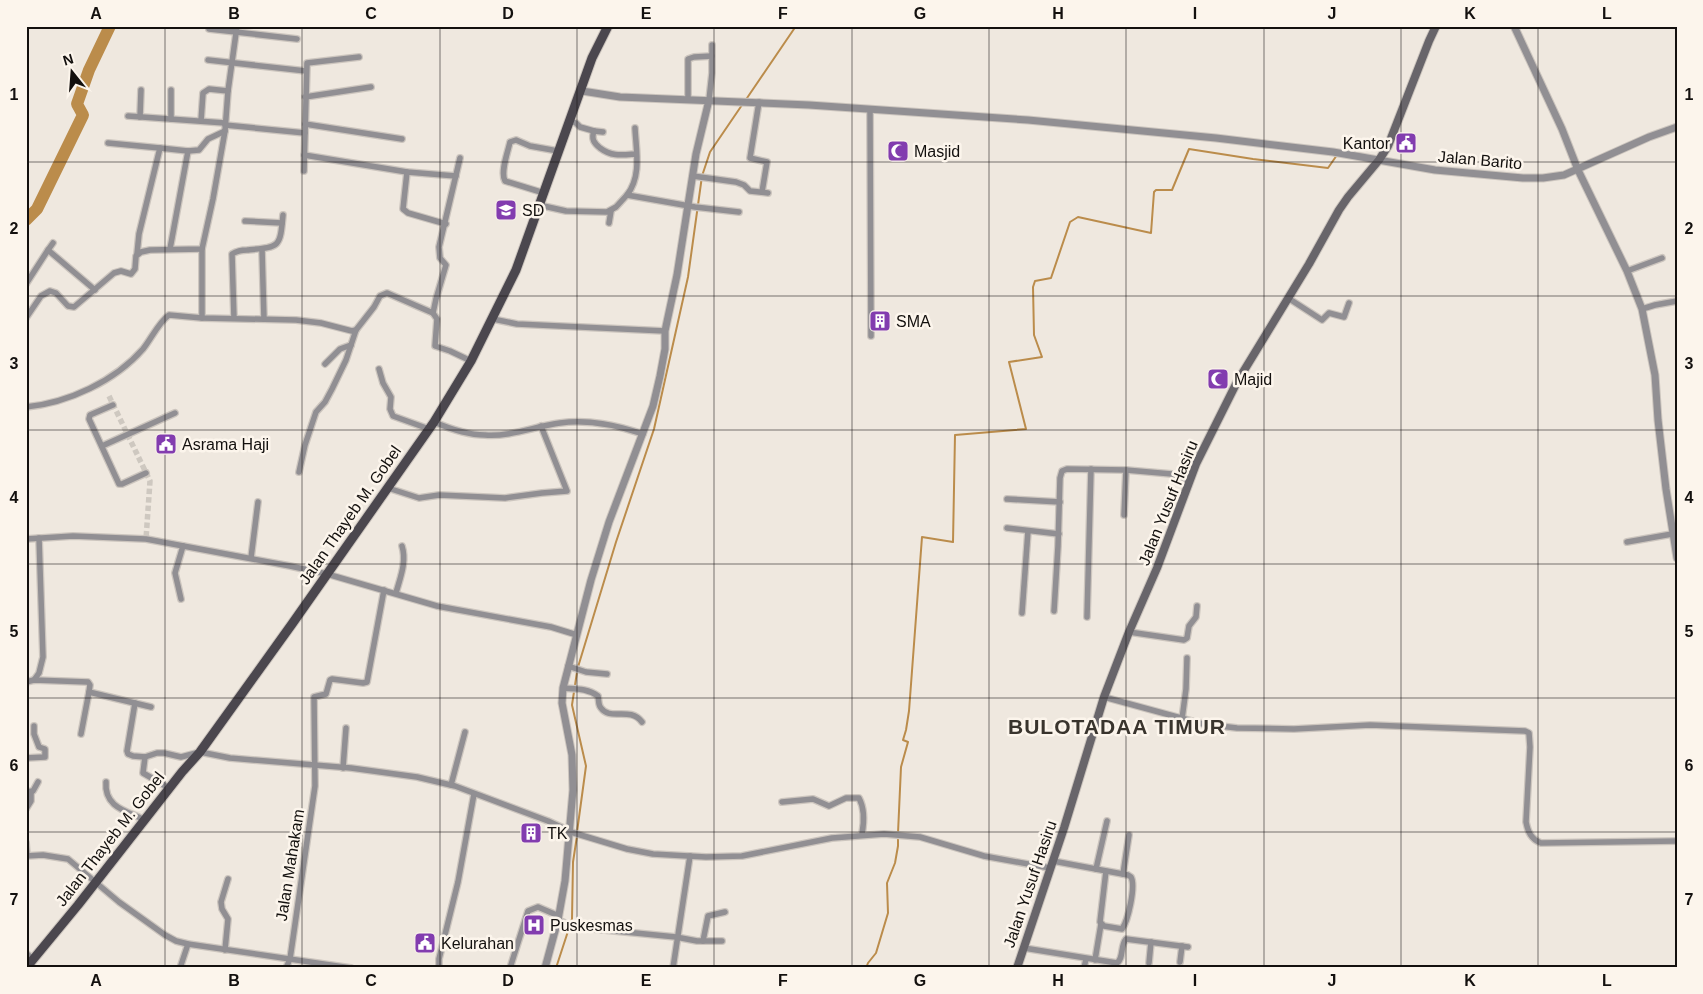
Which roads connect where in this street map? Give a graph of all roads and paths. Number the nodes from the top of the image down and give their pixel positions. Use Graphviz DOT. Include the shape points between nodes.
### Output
graph roads {
  1 [pos="608,26"];
  2 [pos="1436,26"];
  3 [pos="1514,26"];
  4 [pos="208,29"];
  5 [pos="236,29"];
  6 [pos="297,39"];
  7 [pos="712,44"];
  8 [pos="712,56"];
  9 [pos="359,57"];
  10 [pos="208,60"];
  11 [pos="232,63"];
  12 [pos="306,72"];
  13 [pos="371,87"];
  14 [pos="141,90"];
  15 [pos="171,90"];
  16 [pos="228,91"];
  17 [pos="582,91"];
  18 [pos="305,97"];
  19 [pos="688,100"];
  20 [pos="709,100"];
  21 [pos="759,102"];
  22 [pos="870,109"];
  23 [pos="128,116"];
  24 [pos="140,117"];
  25 [pos="171,119"];
  26 [pos="201,121"];
  27 [pos="570,121"];
  28 [pos="305,124"];
  29 [pos="225,126"];
  30 [pos="1677,127"];
  31 [pos="635,128"];
  32 [pos="594,131"];
  33 [pos="603,132"];
  34 [pos="304,133"];
  35 [pos="402,139"];
  36 [pos="108,143"];
  37 [pos="160,148"];
  38 [pos="188,151"];
  39 [pos="558,151"];
  40 [pos="636,154"];
  41 [pos="304,155"];
  42 [pos="460,158"];
  43 [pos="1379,160"];
  44 [pos="304,170"];
  45 [pos="1578,170"];
  46 [pos="407,172"];
  47 [pos="456,176"];
  48 [pos="699,177"];
  49 [pos="544,193"];
  50 [pos="627,195"];
  51 [pos="539,205"];
  52 [pos="695,207"];
  53 [pos="611,211"];
  54 [pos="739,212"];
  55 [pos="283,215"];
  56 [pos="245,221"];
  57 [pos="282,223"];
  58 [pos="609,223"];
  59 [pos="446,224"];
  60 [pos="53,243"];
  61 [pos="170,249"];
  62 [pos="202,249"];
  63 [pos="262,249"];
  64 [pos="48,250"];
  65 [pos="137,254"];
  66 [pos="1662,258"];
  67 [pos="1627,271"];
  68 [pos="26,284"];
  69 [pos="96,290"];
  70 [pos="1288,298"];
  71 [pos="1677,301"];
  72 [pos="1349,303"];
  73 [pos="1642,309"];
  74 [pos="433,313"];
  75 [pos="26,318"];
  76 [pos="202,318"];
  77 [pos="234,318"];
  78 [pos="264,319"];
  79 [pos="492,319"];
  80 [pos="356,330"];
  81 [pos="665,331"];
  82 [pos="871,336"];
  83 [pos="351,345"];
  84 [pos="471,361"];
  85 [pos="325,364"];
  86 [pos="379,369"];
  87 [pos="113,405"];
  88 [pos="26,407"];
  89 [pos="175,413"];
  90 [pos="431,425"];
  91 [pos="540,426"];
  92 [pos="643,434"];
  93 [pos="102,446"];
  94 [pos="1092,469"];
  95 [pos="1126,470"];
  96 [pos="300,472"];
  97 [pos="146,473"];
  98 [pos="1189,480"];
  99 [pos="388,488"];
  100 [pos="1007,499"];
  101 [pos="258,502"];
  102 [pos="1060,502"];
  103 [pos="1124,514"];
  104 [pos="1007,528"];
  105 [pos="1028,531"];
  106 [pos="1059,534"];
  107 [pos="1672,534"];
  108 [pos="40,538"];
  109 [pos="26,539"];
  110 [pos="1627,542"];
  111 [pos="183,546"];
  112 [pos="402,546"];
  113 [pos="251,558"];
  114 [pos="1677,558"];
  115 [pos="327,574"];
  116 [pos="384,590"];
  117 [pos="396,593"];
  118 [pos="182,599"];
  119 [pos="1198,606"];
  120 [pos="1054,610"];
  121 [pos="1022,613"];
  122 [pos="1087,617"];
  123 [pos="1129,632"];
  124 [pos="577,635"];
  125 [pos="1187,658"];
  126 [pos="574,668"];
  127 [pos="606,674"];
  128 [pos="34,680"];
  129 [pos="26,682"];
  130 [pos="562,688"];
  131 [pos="89,692"];
  132 [pos="1104,697"];
  133 [pos="135,703"];
  134 [pos="151,707"];
  135 [pos="1182,719"];
  136 [pos="642,722"];
  137 [pos="34,726"];
  138 [pos="346,728"];
  139 [pos="465,732"];
  140 [pos="81,734"];
  141 [pos="200,752"];
  142 [pos="145,757"];
  143 [pos="26,758"];
  144 [pos="316,765"];
  145 [pos="342,768"];
  146 [pos="38,782"];
  147 [pos="106,782"];
  148 [pos="451,785"];
  149 [pos="169,788"];
  150 [pos="29,792"];
  151 [pos="474,794"];
  152 [pos="782,802"];
  153 [pos="26,809"];
  154 [pos="145,820"];
  155 [pos="1107,821"];
  156 [pos="572,832"];
  157 [pos="862,834"];
  158 [pos="1129,835"];
  159 [pos="1677,841"];
  160 [pos="26,843"];
  161 [pos="27,856"];
  162 [pos="690,856"];
  163 [pos="1052,864"];
  164 [pos="1096,869"];
  165 [pos="1106,871"];
  166 [pos="1123,874"];
  167 [pos="228,878"];
  168 [pos="96,882"];
  169 [pos="725,912"];
  170 [pos="558,918"];
  171 [pos="1100,924"];
  172 [pos="676,937"];
  173 [pos="703,941"];
  174 [pos="722,942"];
  175 [pos="1152,942"];
  176 [pos="188,944"];
  177 [pos="1024,948"];
  178 [pos="225,950"];
  179 [pos="30,956"];
  180 [pos="290,959"];
  181 [pos="1086,959"];
  182 [pos="1095,960"];
  183 [pos="1180,962"];
  184 [pos="1149,963"];
  185 [pos="26,968"];
  186 [pos="180,968"];
  187 [pos="286,968"];
  188 [pos="351,968"];
  189 [pos="439,968"];
  190 [pos="510,968"];
  191 [pos="545,968"];
  192 [pos="673,968"];
  193 [pos="1017,968"];
  194 [pos="1084,968"];
  1 -- 17 [label="main road, Jalan Thayeb M. Gobel" via="592,58"];
  2 -- 43 [label="main road, Jalan Yusuf Hasiru" via="1392,137"];
  3 -- 45 [label="street"];
  4 -- 5 [label="street"];
  5 -- 6 [label="street"];
  5 -- 11 [label="street"];
  7 -- 8 [label="street"];
  8 -- 19 [label="street" via="688,59"];
  8 -- 20 [label="street"];
  9 -- 12 [label="street" via="307,63"];
  10 -- 11 [label="street"];
  11 -- 12 [label="street"];
  11 -- 16 [label="street"];
  12 -- 18 [label="street"];
  13 -- 18 [label="street"];
  14 -- 24 [label="street"];
  15 -- 25 [label="street"];
  16 -- 26 [label="street" via="209,89 203,93"];
  16 -- 29 [label="street"];
  17 -- 19 [label="street, Jalan Barito" via="611,96"];
  17 -- 27 [label="main road, Jalan Thayeb M. Gobel"];
  18 -- 28 [label="street"];
  19 -- 20 [label="street, Jalan Barito"];
  20 -- 21 [label="street, Jalan Barito"];
  20 -- 48 [label="street"];
  21 -- 22 [label="street, Jalan Barito"];
  21 -- 48 [label="street" via="750,158 768,162 765,192 748,190 741,183"];
  22 -- 43 [label="street, Jalan Barito" via="1216,138"];
  22 -- 82 [label="street"];
  23 -- 24 [label="street"];
  24 -- 25 [label="street"];
  25 -- 26 [label="street"];
  26 -- 29 [label="street"];
  27 -- 32 [label="street"];
  27 -- 39 [label="main road, Jalan Thayeb M. Gobel"];
  28 -- 34 [label="street"];
  28 -- 35 [label="street"];
  29 -- 34 [label="street"];
  29 -- 38 [label="street" via="199,150"];
  29 -- 62 [label="street"];
  30 -- 45 [label="street, Jalan Barito"];
  31 -- 40 [label="street"];
  32 -- 33 [label="street"];
  32 -- 40 [label="street" via="592,138 607,153"];
  34 -- 41 [label="street"];
  36 -- 37 [label="street"];
  37 -- 38 [label="street"];
  37 -- 65 [label="street"];
  38 -- 61 [label="street"];
  39 -- 49 [label="main road, Jalan Thayeb M. Gobel"];
  39 -- 49 [label="street" via="516,140 510,142 503,178"];
  40 -- 50 [label="street" via="637,168"];
  41 -- 44 [label="street"];
  41 -- 46 [label="street"];
  42 -- 47 [label="street"];
  43 -- 45 [label="street, Jalan Barito" via="1505,177 1543,178"];
  43 -- 70 [label="main road, Jalan Yusuf Hasiru" via="1348,197"];
  45 -- 67 [label="street"];
  46 -- 47 [label="street"];
  46 -- 59 [label="street" via="403,209"];
  47 -- 59 [label="street"];
  48 -- 52 [label="street"];
  49 -- 51 [label="main road, Jalan Thayeb M. Gobel"];
  50 -- 52 [label="street"];
  50 -- 53 [label="street"];
  51 -- 53 [label="street" via="566,211"];
  51 -- 79 [label="main road, Jalan Thayeb M. Gobel" via="516,270"];
  52 -- 54 [label="street"];
  52 -- 81 [label="street"];
  53 -- 58 [label="street"];
  55 -- 57 [label="street"];
  56 -- 57 [label="street"];
  57 -- 63 [label="street" via="278,243"];
  59 -- 74 [label="street" via="438,252 446,265"];
  60 -- 64 [label="street"];
  61 -- 62 [label="street"];
  61 -- 65 [label="street" via="144,250"];
  62 -- 76 [label="street"];
  63 -- 77 [label="street" via="232,254"];
  63 -- 78 [label="street"];
  64 -- 68 [label="street"];
  64 -- 69 [label="street"];
  65 -- 69 [label="street" via="131,274 114,273"];
  66 -- 67 [label="street"];
  67 -- 73 [label="street"];
  69 -- 75 [label="street" via="72,307 56,293 46,292"];
  70 -- 72 [label="street" via="1322,320 1329,313 1344,317"];
  70 -- 98 [label="main road, Jalan Yusuf Hasiru" via="1237,382"];
  71 -- 73 [label="street"];
  73 -- 107 [label="street" via="1656,375 1659,430"];
  74 -- 80 [label="street" via="386,292"];
  74 -- 84 [label="street" via="437,319 435,346"];
  76 -- 77 [label="street"];
  76 -- 88 [label="street" via="167,316 135,358 110,377 75,396"];
  77 -- 78 [label="street"];
  78 -- 80 [label="street" via="296,320"];
  79 -- 81 [label="street" via="517,324"];
  79 -- 84 [label="main road, Jalan Thayeb M. Gobel"];
  80 -- 83 [label="street"];
  81 -- 92 [label="street" via="660,376"];
  83 -- 85 [label="street" via="343,346"];
  83 -- 96 [label="street" via="332,389 316,412"];
  84 -- 90 [label="main road, Jalan Thayeb M. Gobel"];
  86 -- 90 [label="street" via="391,397 393,416"];
  87 -- 93 [label="street" via="89,416"];
  89 -- 93 [label="street"];
  90 -- 91 [label="street" via="482,435"];
  90 -- 99 [label="main road, Jalan Thayeb M. Gobel"];
  91 -- 92 [label="street" via="597,423"];
  91 -- 99 [label="street" via="566,491 505,498 439,495 419,498"];
  92 -- 124 [label="street" via="609,522"];
  93 -- 97 [label="street" via="119,484"];
  94 -- 95 [label="street"];
  94 -- 102 [label="street" via="1062,471"];
  94 -- 122 [label="street"];
  95 -- 98 [label="street" via="1172,474"];
  95 -- 103 [label="street"];
  98 -- 123 [label="main road, Jalan Yusuf Hasiru" via="1160,561"];
  99 -- 115 [label="main road, Jalan Thayeb M. Gobel"];
  100 -- 102 [label="street"];
  101 -- 113 [label="street"];
  102 -- 106 [label="street"];
  104 -- 105 [label="street"];
  105 -- 106 [label="street"];
  105 -- 121 [label="street"];
  106 -- 120 [label="street"];
  107 -- 110 [label="street"];
  107 -- 114 [label="street"];
  108 -- 109 [label="street"];
  108 -- 111 [label="street" via="126,537"];
  108 -- 128 [label="street" via="43,656"];
  111 -- 113 [label="street"];
  111 -- 118 [label="street" via="176,573"];
  112 -- 117 [label="street" via="405,558"];
  113 -- 115 [label="street"];
  115 -- 116 [label="street"];
  115 -- 141 [label="main road, Jalan Thayeb M. Gobel"];
  116 -- 117 [label="street"];
  116 -- 144 [label="street, Jalan Mahakam" via="367,682 332,679 326,694 314,698"];
  117 -- 124 [label="street" via="446,608 551,627"];
  119 -- 123 [label="street" via="1196,618 1189,626 1188,638 1184,640"];
  123 -- 132 [label="main road, Jalan Yusuf Hasiru"];
  124 -- 126 [label="street"];
  125 -- 135 [label="street"];
  126 -- 127 [label="street"];
  126 -- 130 [label="street"];
  128 -- 129 [label="street"];
  128 -- 131 [label="street" via="88,682"];
  130 -- 136 [label="street" via="596,694 602,710 636,715"];
  130 -- 156 [label="street" via="574,770"];
  131 -- 133 [label="street"];
  131 -- 140 [label="street"];
  132 -- 135 [label="street"];
  132 -- 163 [label="main road, Jalan Yusuf Hasiru"];
  133 -- 134 [label="street"];
  133 -- 142 [label="street" via="127,752 131,756"];
  135 -- 159 [label="street" via="1261,729 1370,725 1525,730 1530,747 1526,822 1528,831 1537,841"];
  137 -- 143 [label="street" via="34,736 39,747 45,748 45,758"];
  138 -- 145 [label="street"];
  139 -- 148 [label="street"];
  141 -- 142 [label="street" via="181,757 157,753"];
  141 -- 144 [label="street" via="230,758"];
  141 -- 149 [label="main road, Jalan Thayeb M. Gobel"];
  142 -- 149 [label="street" via="143,774"];
  144 -- 145 [label="street"];
  144 -- 180 [label="street, Jalan Mahakam" via="312,814"];
  145 -- 148 [label="street" via="417,777"];
  146 -- 150 [label="street"];
  147 -- 154 [label="street" via="107,796 113,805"];
  148 -- 151 [label="street"];
  149 -- 154 [label="main road, Jalan Thayeb M. Gobel"];
  150 -- 153 [label="street" via="31,801"];
  151 -- 156 [label="street"];
  151 -- 189 [label="street"];
  152 -- 157 [label="street" via="814,799 830,806 846,798 859,798 863,815"];
  154 -- 168 [label="main road, Jalan Thayeb M. Gobel"];
  155 -- 164 [label="street"];
  156 -- 162 [label="street" via="627,849"];
  156 -- 170 [label="street"];
  157 -- 162 [label="street" via="742,856"];
  157 -- 163 [label="street" via="920,837 984,856"];
  158 -- 166 [label="street"];
  160 -- 161 [label="street"];
  161 -- 168 [label="street" via="68,859"];
  162 -- 172 [label="street"];
  163 -- 164 [label="street"];
  163 -- 177 [label="main road, Jalan Yusuf Hasiru"];
  164 -- 165 [label="street"];
  165 -- 166 [label="street"];
  165 -- 171 [label="street"];
  166 -- 171 [label="street" via="1134,881 1124,927"];
  167 -- 178 [label="street" via="221,902 228,919"];
  168 -- 176 [label="street" via="165,935"];
  168 -- 179 [label="main road, Jalan Thayeb M. Gobel"];
  169 -- 173 [label="street" via="708,916"];
  170 -- 172 [label="street" via="571,926"];
  170 -- 190 [label="street" via="538,907 528,911"];
  170 -- 191 [label="street"];
  171 -- 182 [label="street"];
  172 -- 173 [label="street"];
  172 -- 192 [label="street"];
  173 -- 174 [label="street"];
  175 -- 182 [label="street" via="1126,939 1118,963"];
  175 -- 183 [label="street" via="1185,946"];
  175 -- 184 [label="street"];
  176 -- 178 [label="street"];
  176 -- 186 [label="street"];
  177 -- 181 [label="street"];
  177 -- 193 [label="main road, Jalan Yusuf Hasiru"];
  178 -- 180 [label="street"];
  179 -- 185 [label="main road, Jalan Thayeb M. Gobel"];
  180 -- 187 [label="street, Jalan Mahakam"];
  180 -- 188 [label="street"];
  181 -- 182 [label="street"];
  181 -- 194 [label="street"];
}
